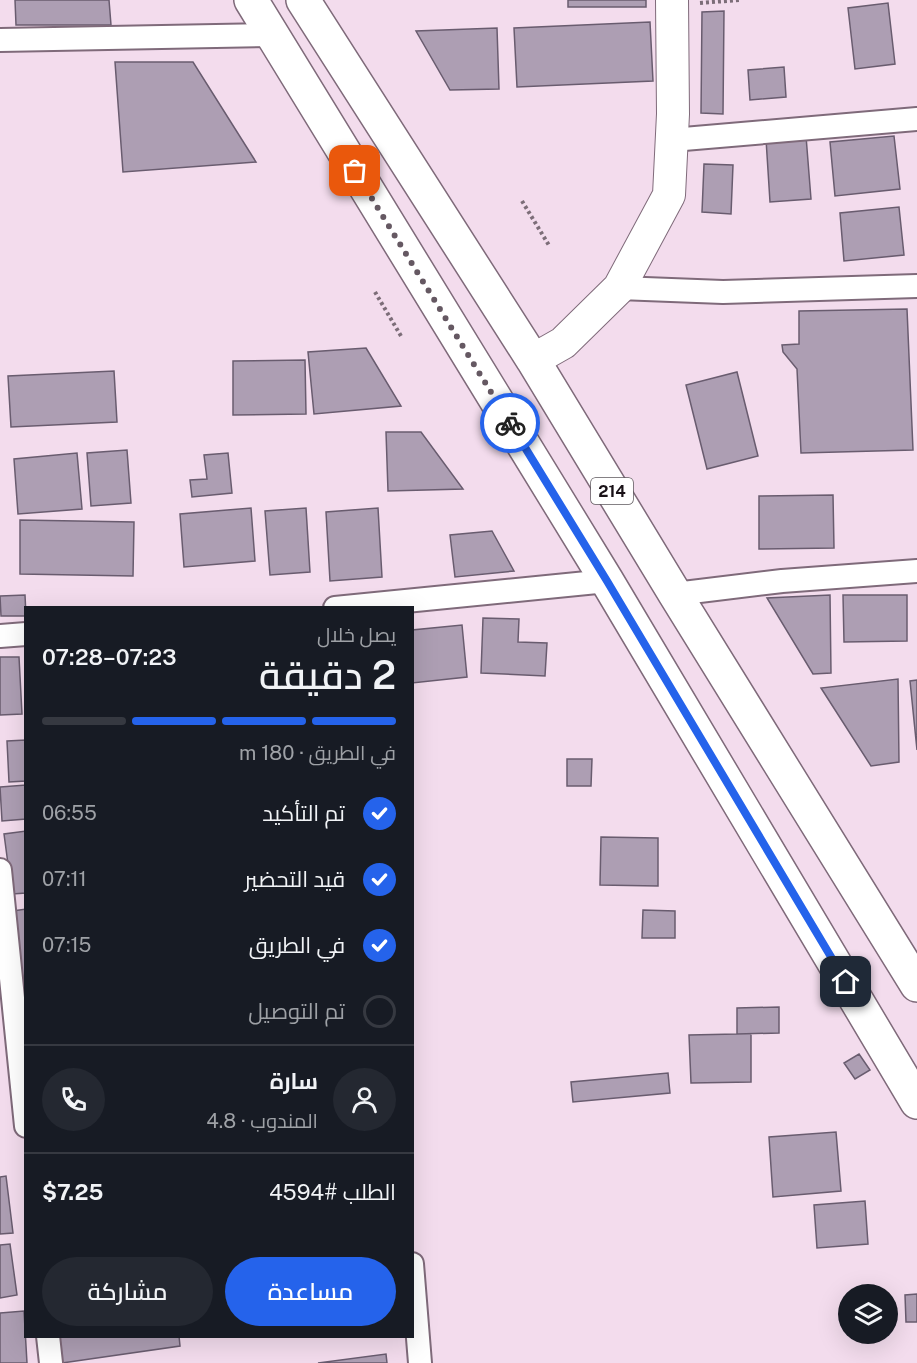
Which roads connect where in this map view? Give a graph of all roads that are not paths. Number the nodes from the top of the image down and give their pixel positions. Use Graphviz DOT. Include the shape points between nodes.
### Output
graph roads {
  1 [pos="251,0"];
  2 [pos="303,0"];
  3 [pos="672,3"];
  4 [pos="271,35"];
  5 [pos="0,40"];
  6 [pos="917,119"];
  7 [pos="672,140"];
  8 [pos="917,286"];
  9 [pos="619,288"];
  10 [pos="506,318"];
  11 [pos="462,345"];
  12 [pos="533,360"];
  13 [pos="555,396"];
  14 [pos="511,424"];
  15 [pos="917,571"];
  16 [pos="607,581"];
  17 [pos="675,594"];
  18 [pos="352,606"];
  19 [pos="24,634"];
  20 [pos="0,636"];
  21 [pos="0,870"];
  22 [pos="917,985"];
  23 [pos="24,1094"];
  24 [pos="917,1102"];
  25 [pos="414,1289"];
  26 [pos="48,1338"];
  27 [pos="51,1363"];
  28 [pos="420,1363"];
  1 -- 4 [label="highway, 214"];
  2 -- 10 [label="highway, 214"];
  3 -- 7 [label="street"];
  4 -- 5 [label="street"];
  4 -- 11 [label="highway, 214"];
  6 -- 7 [label="street"];
  7 -- 9 [label="street" via="669,195"];
  8 -- 9 [label="street" via="723,292"];
  9 -- 12 [label="street" via="563,344"];
  10 -- 11 [label="highway"];
  10 -- 12 [label="highway, 214"];
  11 -- 14 [label="highway, 214"];
  12 -- 13 [label="highway, 214"];
  13 -- 14 [label="highway"];
  13 -- 17 [label="highway, 214"];
  14 -- 16 [label="highway, 214"];
  15 -- 17 [label="street"];
  16 -- 18 [label="street"];
  16 -- 24 [label="highway, 214"];
  17 -- 22 [label="highway, 214"];
  19 -- 20 [label="street"];
  21 -- 23 [label="street"];
  25 -- 28 [label="street"];
  26 -- 27 [label="street"];
}
